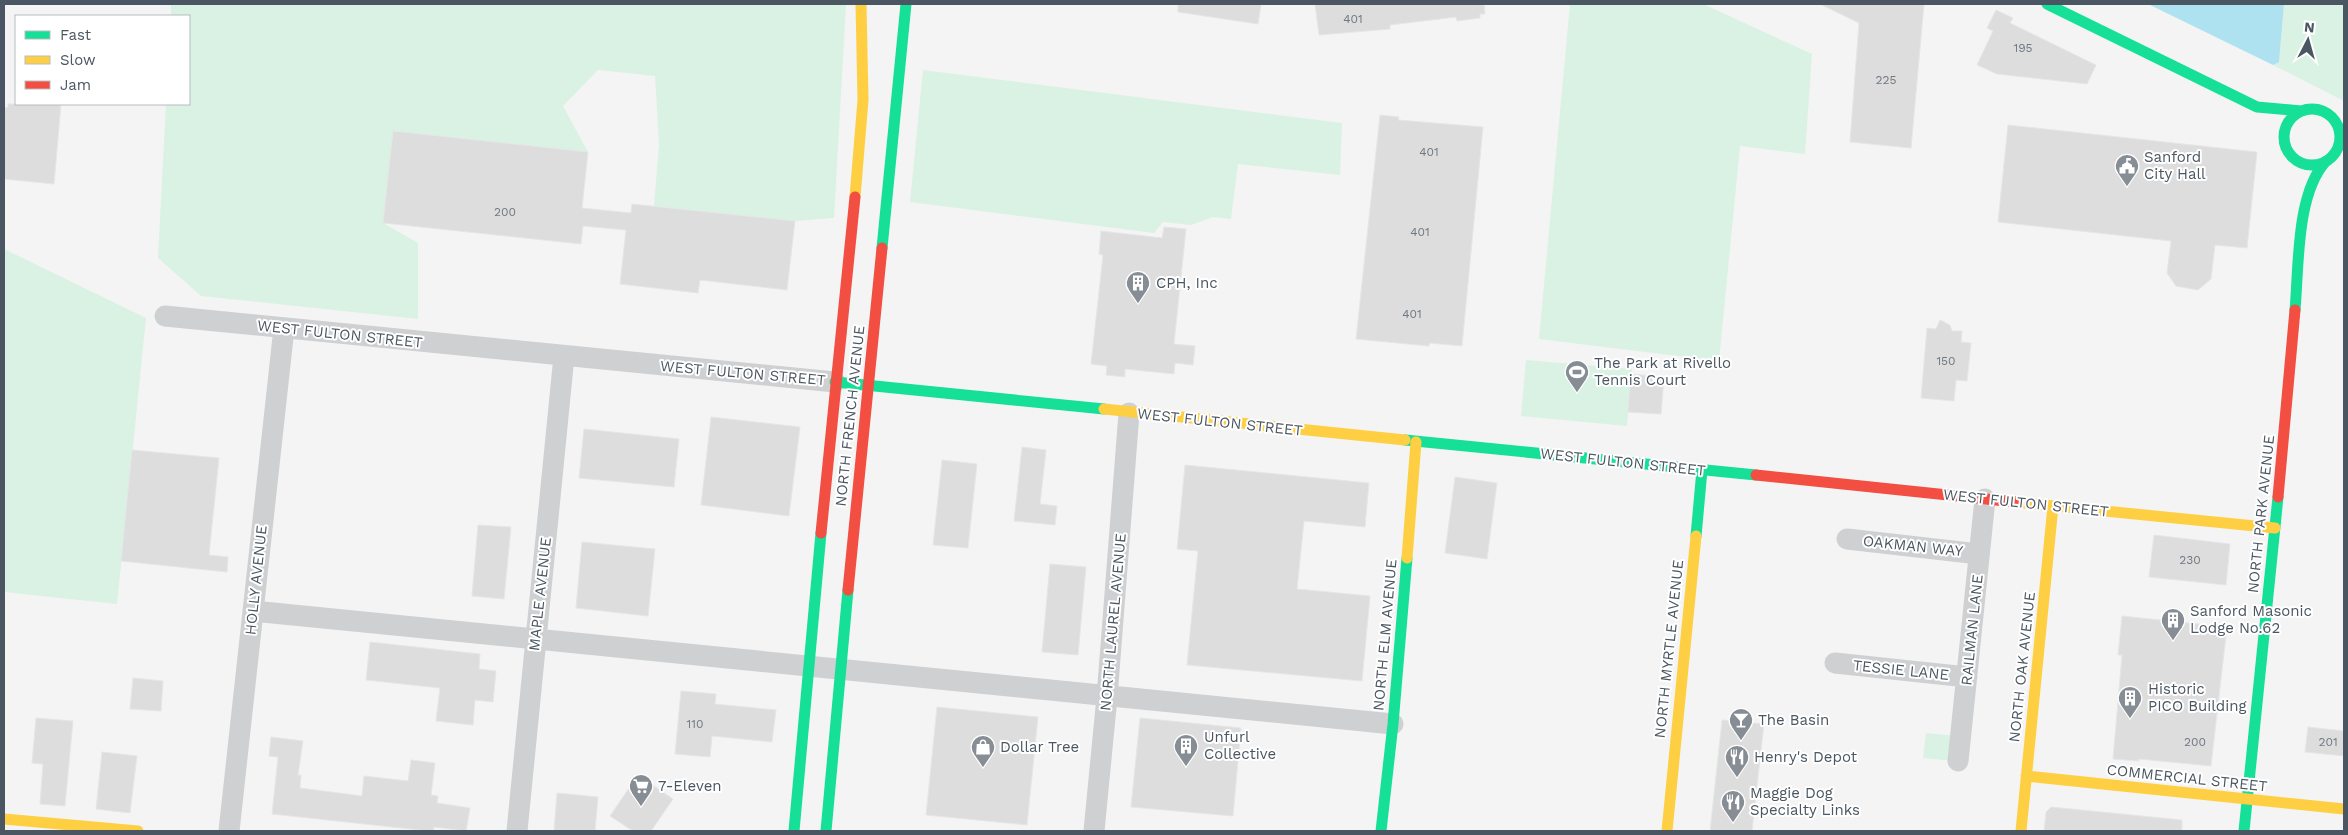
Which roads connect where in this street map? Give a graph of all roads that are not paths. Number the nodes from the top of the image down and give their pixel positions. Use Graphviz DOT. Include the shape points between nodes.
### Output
graph roads {
  1 [pos="861,4"];
  2 [pos="906,4"];
  3 [pos="2046,4"];
  4 [pos="874,36"];
  5 [pos="863,100"];
  6 [pos="2257,107"];
  7 [pos="2301,111"];
  8 [pos="2341,133"];
  9 [pos="2284,140"];
  10 [pos="2292,156"];
  11 [pos="2344,158"];
  12 [pos="2327,160"];
  13 [pos="2305,199"];
  14 [pos="166,316"];
  15 [pos="284,328"];
  16 [pos="564,356"];
  17 [pos="835,382"];
  18 [pos="867,385"];
  19 [pos="1129,413"];
  20 [pos="1416,442"];
  21 [pos="1702,470"];
  22 [pos="1985,499"];
  23 [pos="2053,506"];
  24 [pos="2275,528"];
  25 [pos="1847,539"];
  26 [pos="1979,554"];
  27 [pos="253,611"];
  28 [pos="536,638"];
  29 [pos="1835,663"];
  30 [pos="807,668"];
  31 [pos="841,670"];
  32 [pos="1967,677"];
  33 [pos="1107,697"];
  34 [pos="1393,724"];
  35 [pos="1958,762"];
  36 [pos="2026,776"];
  37 [pos="2247,800"];
  38 [pos="2344,809"];
  39 [pos="4,819"];
  40 [pos="138,831"];
  41 [pos="229,831"];
  42 [pos="517,831"];
  43 [pos="794,831"];
  44 [pos="826,831"];
  45 [pos="1094,831"];
  46 [pos="1381,831"];
  47 [pos="1667,831"];
  48 [pos="2021,831"];
  49 [pos="2244,831"];
  1 -- 5 [label="street, NORTH FRENCH AVENUE"];
  2 -- 18 [label="street, NORTH FRENCH AVENUE"];
  3 -- 6 [label="street"];
  4 -- 5 [label="street, NORTH FRENCH AVENUE"];
  5 -- 17 [label="street, NORTH FRENCH AVENUE"];
  6 -- 7 [label="street"];
  6 -- 9 [label="street"];
  7 -- 8 [label="street" via="2310,109 2328,114"];
  7 -- 9 [label="street" via="2288,123"];
  8 -- 12 [label="street" via="2338,147"];
  9 -- 10 [label="street"];
  10 -- 12 [label="street" via="2308,164"];
  10 -- 13 [label="street"];
  11 -- 12 [label="street"];
  12 -- 13 [label="street" via="2316,172"];
  13 -- 24 [label="street, NORTH PARK AVENUE"];
  14 -- 15 [label="street, WEST FULTON STREET"];
  15 -- 16 [label="street, WEST FULTON STREET"];
  15 -- 27 [label="street, HOLLY AVENUE"];
  16 -- 17 [label="street, WEST FULTON STREET"];
  16 -- 28 [label="street, MAPLE AVENUE"];
  17 -- 18 [label="street, WEST FULTON STREET"];
  17 -- 30 [label="street, NORTH FRENCH AVENUE"];
  18 -- 19 [label="street, WEST FULTON STREET"];
  18 -- 31 [label="street, NORTH FRENCH AVENUE"];
  19 -- 20 [label="street, WEST FULTON STREET"];
  19 -- 33 [label="street, NORTH LAUREL AVENUE"];
  20 -- 21 [label="street, WEST FULTON STREET"];
  20 -- 34 [label="street, NORTH ELM AVENUE"];
  21 -- 22 [label="street, WEST FULTON STREET"];
  21 -- 47 [label="street, NORTH MYRTLE AVENUE"];
  22 -- 23 [label="street, WEST FULTON STREET"];
  22 -- 26 [label="street, RAILMAN LANE"];
  23 -- 24 [label="street, WEST FULTON STREET"];
  23 -- 36 [label="street, NORTH OAK AVENUE"];
  24 -- 37 [label="street, NORTH PARK AVENUE"];
  25 -- 26 [label="street, OAKMAN WAY"];
  26 -- 32 [label="street, RAILMAN LANE"];
  27 -- 28 [label="street"];
  27 -- 41 [label="street, HOLLY AVENUE"];
  28 -- 30 [label="street"];
  28 -- 42 [label="street, MAPLE AVENUE"];
  29 -- 32 [label="street, TESSIE LANE"];
  30 -- 31 [label="street"];
  30 -- 43 [label="street, NORTH FRENCH AVENUE"];
  31 -- 33 [label="street"];
  31 -- 44 [label="street, NORTH FRENCH AVENUE"];
  32 -- 35 [label="street, RAILMAN LANE"];
  33 -- 34 [label="street"];
  33 -- 45 [label="street, NORTH LAUREL AVENUE"];
  34 -- 46 [label="street, NORTH ELM AVENUE"];
  36 -- 37 [label="street, COMMERCIAL STREET"];
  36 -- 48 [label="street, NORTH OAK AVENUE"];
  37 -- 38 [label="street, COMMERCIAL STREET"];
  37 -- 49 [label="street, NORTH PARK AVENUE"];
  39 -- 40 [label="street"];
}
